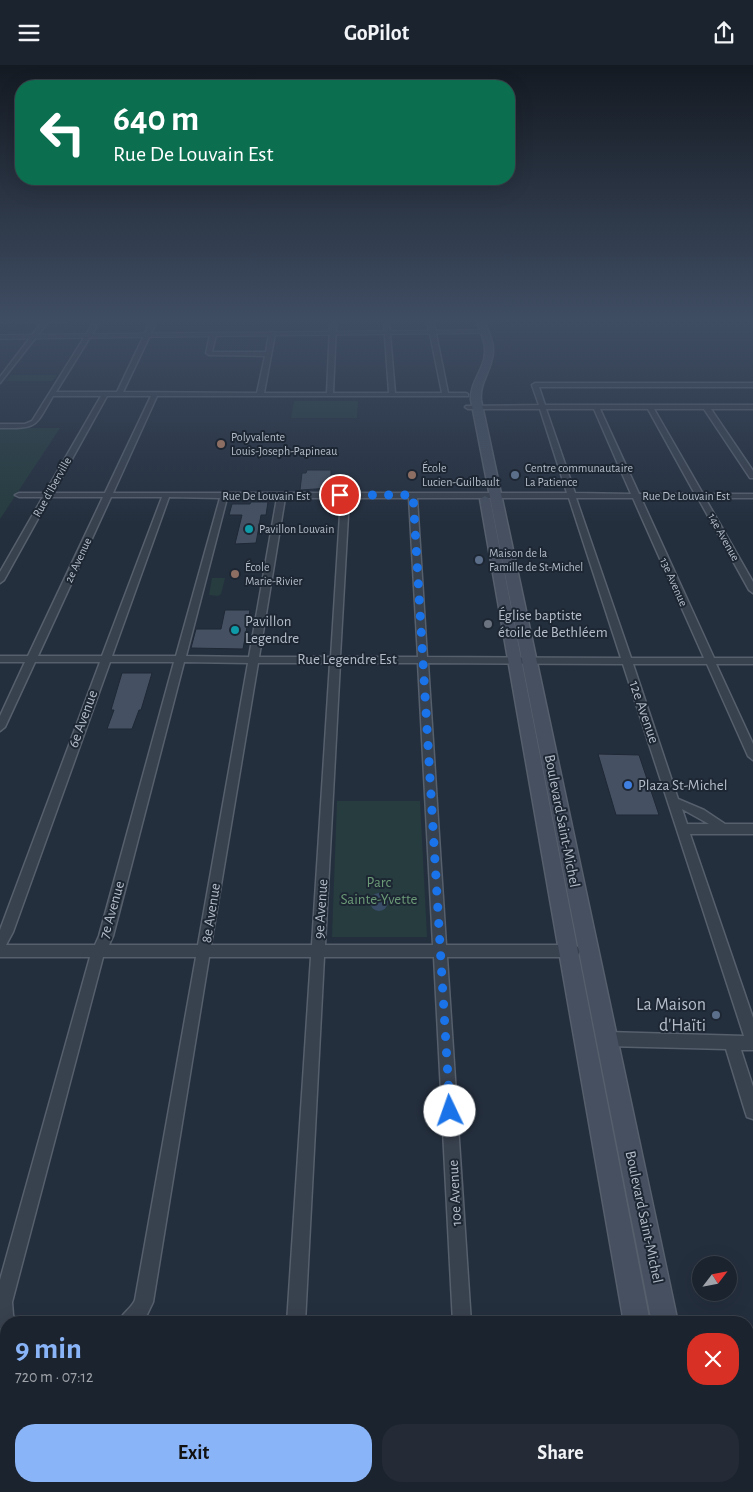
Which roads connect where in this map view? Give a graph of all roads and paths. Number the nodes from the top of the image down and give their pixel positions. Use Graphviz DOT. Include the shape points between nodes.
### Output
graph roads {
  1 [pos="54,389"];
  2 [pos="121,389"];
  3 [pos="261,389"];
  4 [pos="330,389"];
  5 [pos="391,389"];
  6 [pos="444,389"];
  7 [pos="475,389"];
  8 [pos="536,389"];
  9 [pos="466,390"];
  10 [pos="105,393"];
  11 [pos="119,393"];
  12 [pos="51,394"];
  13 [pos="155,394"];
  14 [pos="260,395"];
  15 [pos="330,395"];
  16 [pos="392,395"];
  17 [pos="445,395"];
  18 [pos="473,407"];
  19 [pos="542,407"];
  20 [pos="596,407"];
  21 [pos="650,407"];
  22 [pos="706,407"];
  23 [pos="753,407"];
  24 [pos="0,426"];
  25 [pos="753,476"];
  26 [pos="19,495"];
  27 [pos="48,495"];
  28 [pos="108,495"];
  29 [pos="224,495"];
  30 [pos="345,495"];
  31 [pos="413,495"];
  32 [pos="166,496"];
  33 [pos="282,496"];
  34 [pos="490,496"];
  35 [pos="572,496"];
  36 [pos="636,496"];
  37 [pos="700,496"];
  38 [pos="753,496"];
  39 [pos="0,580"];
  40 [pos="753,590"];
  41 [pos="32,658"];
  42 [pos="105,658"];
  43 [pos="179,658"];
  44 [pos="0,659"];
  45 [pos="253,659"];
  46 [pos="336,659"];
  47 [pos="423,659"];
  48 [pos="523,660"];
  49 [pos="627,660"];
  50 [pos="709,660"];
  51 [pos="753,661"];
  52 [pos="0,727"];
  53 [pos="753,756"];
  54 [pos="675,802"];
  55 [pos="684,829"];
  56 [pos="723,829"];
  57 [pos="753,829"];
  58 [pos="0,943"];
  59 [pos="318,950"];
  60 [pos="440,950"];
  61 [pos="0,951"];
  62 [pos="99,951"];
  63 [pos="205,951"];
  64 [pos="578,951"];
  65 [pos="607,1039"];
  66 [pos="732,1042"];
  67 [pos="753,1042"];
  68 [pos="753,1111"];
  69 [pos="4,1316"];
  70 [pos="137,1316"];
  71 [pos="296,1316"];
  72 [pos="462,1316"];
  73 [pos="636,1316"];
  74 [pos="664,1316"];
  1 -- 12 [label="street"];
  2 -- 11 [label="street"];
  3 -- 14 [label="street"];
  4 -- 15 [label="street"];
  5 -- 16 [label="street"];
  6 -- 17 [label="street"];
  7 -- 18 [label="main road, Boulevard Saint-Michel"];
  8 -- 19 [label="street, 12e Avenue"];
  9 -- 17 [label="street"];
  9 -- 18 [label="main road, Boulevard Saint-Michel"];
  10 -- 11 [label="street"];
  10 -- 12 [label="street"];
  10 -- 27 [label="street, Rue d'Iberville"];
  11 -- 13 [label="street"];
  12 -- 24 [label="street" via="30,425"];
  13 -- 14 [label="street"];
  13 -- 28 [label="street, 2e Avenue"];
  14 -- 15 [label="street"];
  15 -- 16 [label="street"];
  16 -- 17 [label="street"];
  18 -- 19 [label="street"];
  18 -- 34 [label="main road, Boulevard Saint-Michel"];
  19 -- 20 [label="street"];
  19 -- 35 [label="street, 12e Avenue"];
  20 -- 21 [label="street"];
  20 -- 36 [label="street, 13e Avenue"];
  21 -- 22 [label="street"];
  21 -- 37 [label="street, 14e Avenue"];
  22 -- 23 [label="street"];
  22 -- 25 [label="street"];
  26 -- 27 [label="street, Rue De Louvain Est"];
  27 -- 28 [label="street, Rue De Louvain Est"];
  27 -- 39 [label="street, Rue d'Iberville"];
  28 -- 32 [label="street, Rue De Louvain Est"];
  28 -- 41 [label="street, 2e Avenue"];
  29 -- 32 [label="street, Rue De Louvain Est"];
  29 -- 33 [label="street, Rue De Louvain Est"];
  29 -- 43 [label="street, 7e Avenue"];
  30 -- 31 [label="street, Rue De Louvain Est"];
  30 -- 33 [label="street, Rue De Louvain Est"];
  30 -- 46 [label="street, 9e Avenue"];
  31 -- 34 [label="street, Rue De Louvain Est"];
  31 -- 47 [label="street, 10e Avenue"];
  32 -- 42 [label="street, 6e Avenue"];
  33 -- 45 [label="street, 8e Avenue"];
  34 -- 35 [label="street, Rue De Louvain Est"];
  34 -- 48 [label="main road, Boulevard Saint-Michel"];
  35 -- 36 [label="street, Rue De Louvain Est"];
  35 -- 49 [label="street, 12e Avenue"];
  36 -- 37 [label="street, Rue De Louvain Est"];
  36 -- 50 [label="street, 13e Avenue"];
  37 -- 38 [label="street, Rue De Louvain Est"];
  37 -- 40 [label="street, 14e Avenue"];
  41 -- 42 [label="street, Rue Legendre Est"];
  41 -- 44 [label="street, Rue Legendre Est"];
  41 -- 52 [label="street, 2e Avenue"];
  42 -- 43 [label="street, Rue Legendre Est"];
  42 -- 58 [label="street, 6e Avenue"];
  43 -- 45 [label="street, Rue Legendre Est"];
  43 -- 62 [label="street, 7e Avenue" via="106,936"];
  45 -- 46 [label="street, Rue Legendre Est"];
  45 -- 63 [label="street, 8e Avenue"];
  46 -- 47 [label="street, Rue Legendre Est"];
  46 -- 59 [label="street, 9e Avenue"];
  47 -- 48 [label="street, Rue Legendre Est"];
  47 -- 60 [label="street, 10e Avenue"];
  48 -- 49 [label="street, Rue Legendre Est"];
  48 -- 64 [label="main road, Boulevard Saint-Michel"];
  49 -- 50 [label="street, Rue Legendre Est"];
  49 -- 54 [label="street, 12e Avenue"];
  50 -- 51 [label="street, Rue Legendre Est"];
  50 -- 53 [label="street, 13e Avenue"];
  54 -- 55 [label="street, 12e Avenue"];
  54 -- 56 [label="street" via="691,807"];
  55 -- 56 [label="street"];
  55 -- 67 [label="street, 12e Avenue"];
  56 -- 57 [label="street"];
  59 -- 60 [label="street"];
  59 -- 63 [label="street"];
  59 -- 71 [label="street, 9e Avenue"];
  60 -- 64 [label="street"];
  60 -- 72 [label="street, 10e Avenue"];
  61 -- 62 [label="street"];
  62 -- 63 [label="street"];
  62 -- 69 [label="street, 7e Avenue" via="3,1302"];
  63 -- 70 [label="street, 8e Avenue" via="144,1302"];
  64 -- 65 [label="main road, Boulevard Saint-Michel"];
  64 -- 73 [label="main road, Boulevard Saint-Michel"];
  65 -- 66 [label="street"];
  65 -- 74 [label="main road, Boulevard Saint-Michel"];
  66 -- 67 [label="street"];
  66 -- 68 [label="street"];
}
